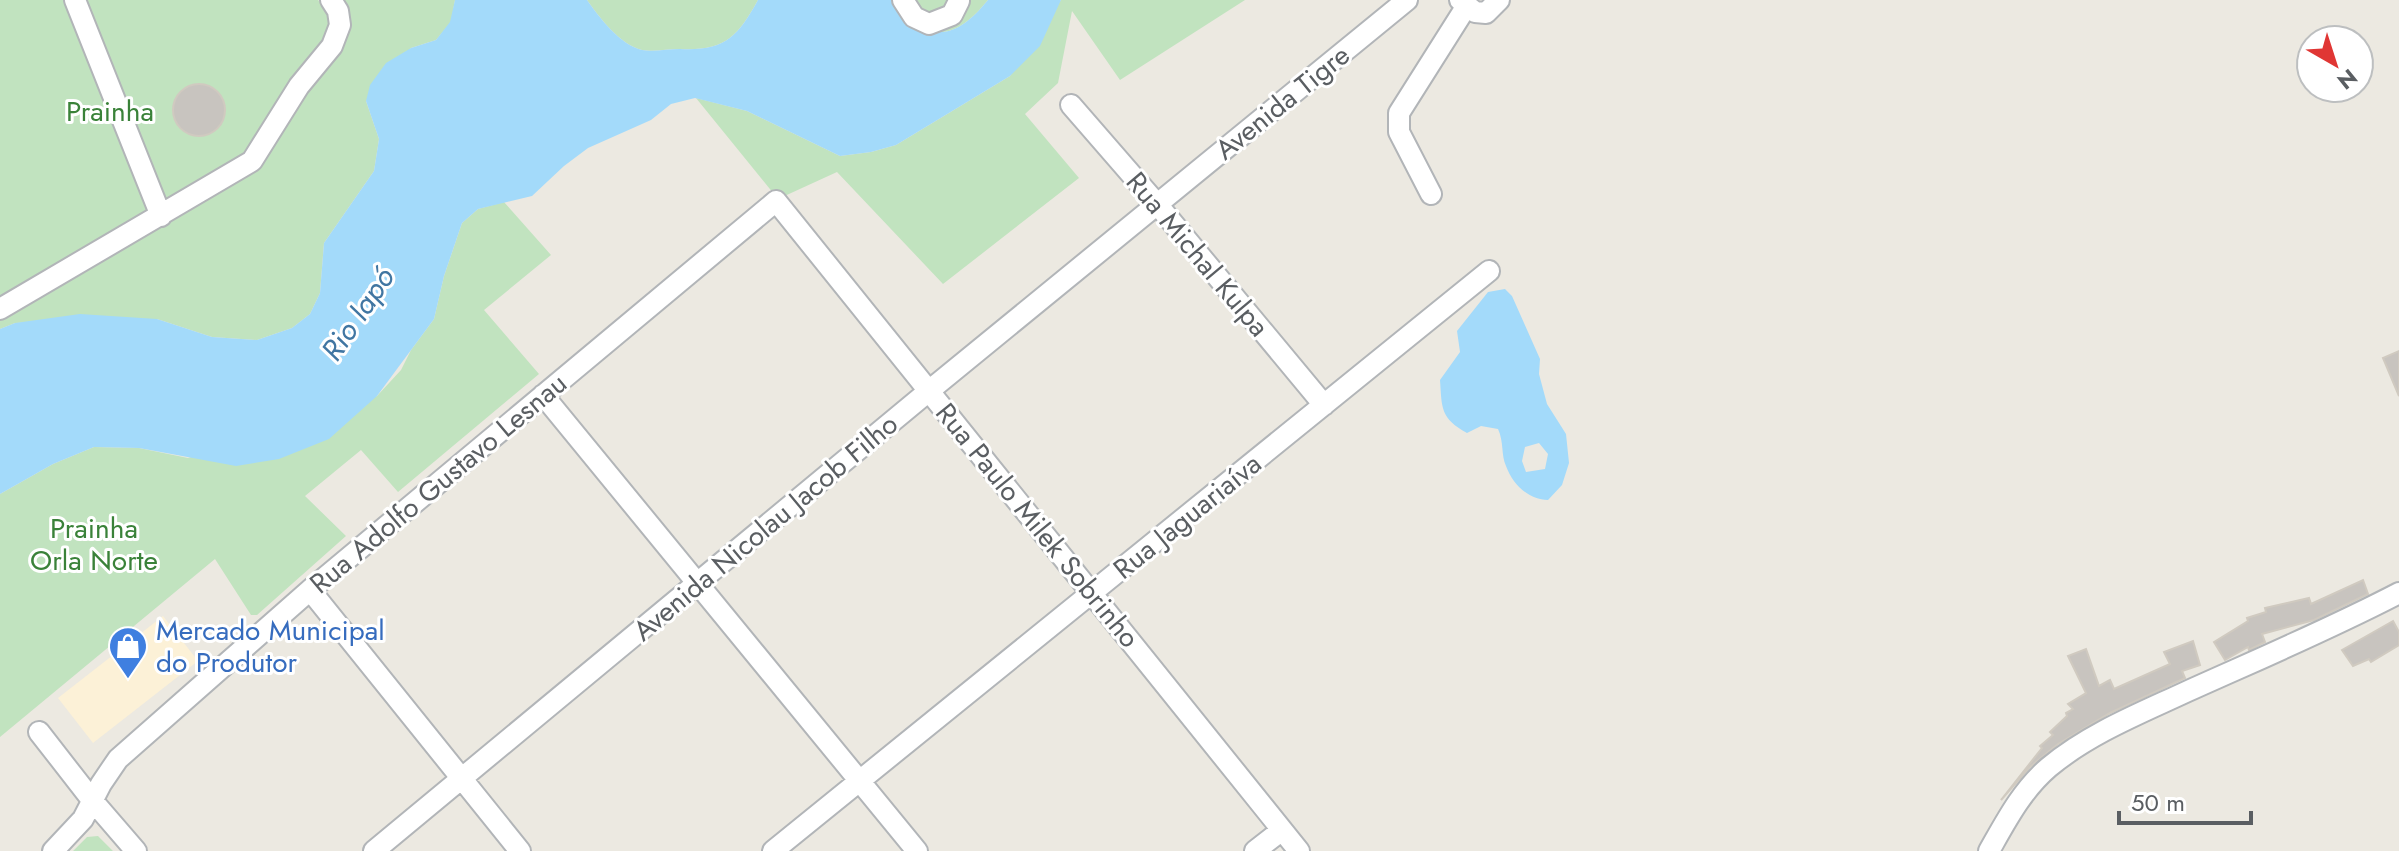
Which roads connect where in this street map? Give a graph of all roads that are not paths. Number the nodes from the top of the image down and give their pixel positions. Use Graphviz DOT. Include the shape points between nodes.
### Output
graph roads {
  1 [pos="75,0"];
  2 [pos="903,0"];
  3 [pos="1407,0"];
  4 [pos="1499,0"];
  5 [pos="959,1"];
  6 [pos="1463,3"];
  7 [pos="340,4"];
  8 [pos="1071,105"];
  9 [pos="1431,194"];
  10 [pos="776,201"];
  11 [pos="1157,204"];
  12 [pos="161,216"];
  13 [pos="1489,271"];
  14 [pos="0,309"];
  15 [pos="930,390"];
  16 [pos="543,395"];
  17 [pos="1324,405"];
  18 [pos="697,583"];
  19 [pos="310,590"];
  20 [pos="1092,593"];
  21 [pos="2399,593"];
  22 [pos="39,732"];
  23 [pos="461,779"];
  24 [pos="859,779"];
  25 [pos="92,800"];
  26 [pos="1282,830"];
  27 [pos="53,851"];
  28 [pos="136,851"];
  29 [pos="374,851"];
  30 [pos="520,851"];
  31 [pos="773,851"];
  32 [pos="917,851"];
  33 [pos="1255,851"];
  34 [pos="1299,851"];
  35 [pos="1989,851"];
  1 -- 12 [label="street"];
  2 -- 5 [label="street" via="914,17 929,24 952,15"];
  3 -- 11 [label="street, Avenida Tigre"];
  4 -- 6 [label="street" via="1486,13"];
  6 -- 9 [label="street" via="1399,113 1399,132"];
  7 -- 12 [label="street" via="332,46 299,86 252,161"];
  8 -- 11 [label="street, Rua Michal Kulpa"];
  10 -- 15 [label="street, Rua Paulo Milek Sobrinho"];
  10 -- 16 [label="street, Rua Adolfo Gustavo Lesnau"];
  11 -- 15 [label="street, Avenida Nicolau Jacob Filho"];
  11 -- 17 [label="street, Rua Michal Kulpa"];
  12 -- 14 [label="street"];
  13 -- 17 [label="street, Rua Jaguariaíva"];
  15 -- 18 [label="street, Avenida Nicolau Jacob Filho"];
  15 -- 20 [label="street, Rua Paulo Milek Sobrinho"];
  16 -- 18 [label="street"];
  16 -- 19 [label="street, Rua Adolfo Gustavo Lesnau"];
  17 -- 20 [label="street, Rua Jaguariaíva"];
  18 -- 23 [label="street, Avenida Nicolau Jacob Filho"];
  18 -- 24 [label="street"];
  19 -- 23 [label="street"];
  19 -- 25 [label="street, Rua Adolfo Gustavo Lesnau" via="118,759"];
  20 -- 24 [label="street, Rua Jaguariaíva"];
  20 -- 26 [label="street, Rua Paulo Milek Sobrinho"];
  21 -- 35 [label="street" via="2085,742 2018,800"];
  22 -- 25 [label="street"];
  23 -- 29 [label="street, Avenida Nicolau Jacob Filho"];
  23 -- 30 [label="street"];
  24 -- 31 [label="street, Rua Jaguariaíva"];
  24 -- 32 [label="street"];
  25 -- 27 [label="street, Rua Adolfo Gustavo Lesnau" via="83,819"];
  25 -- 28 [label="street"];
  26 -- 33 [label="street"];
  26 -- 34 [label="street, Rua Paulo Milek Sobrinho"];
}
